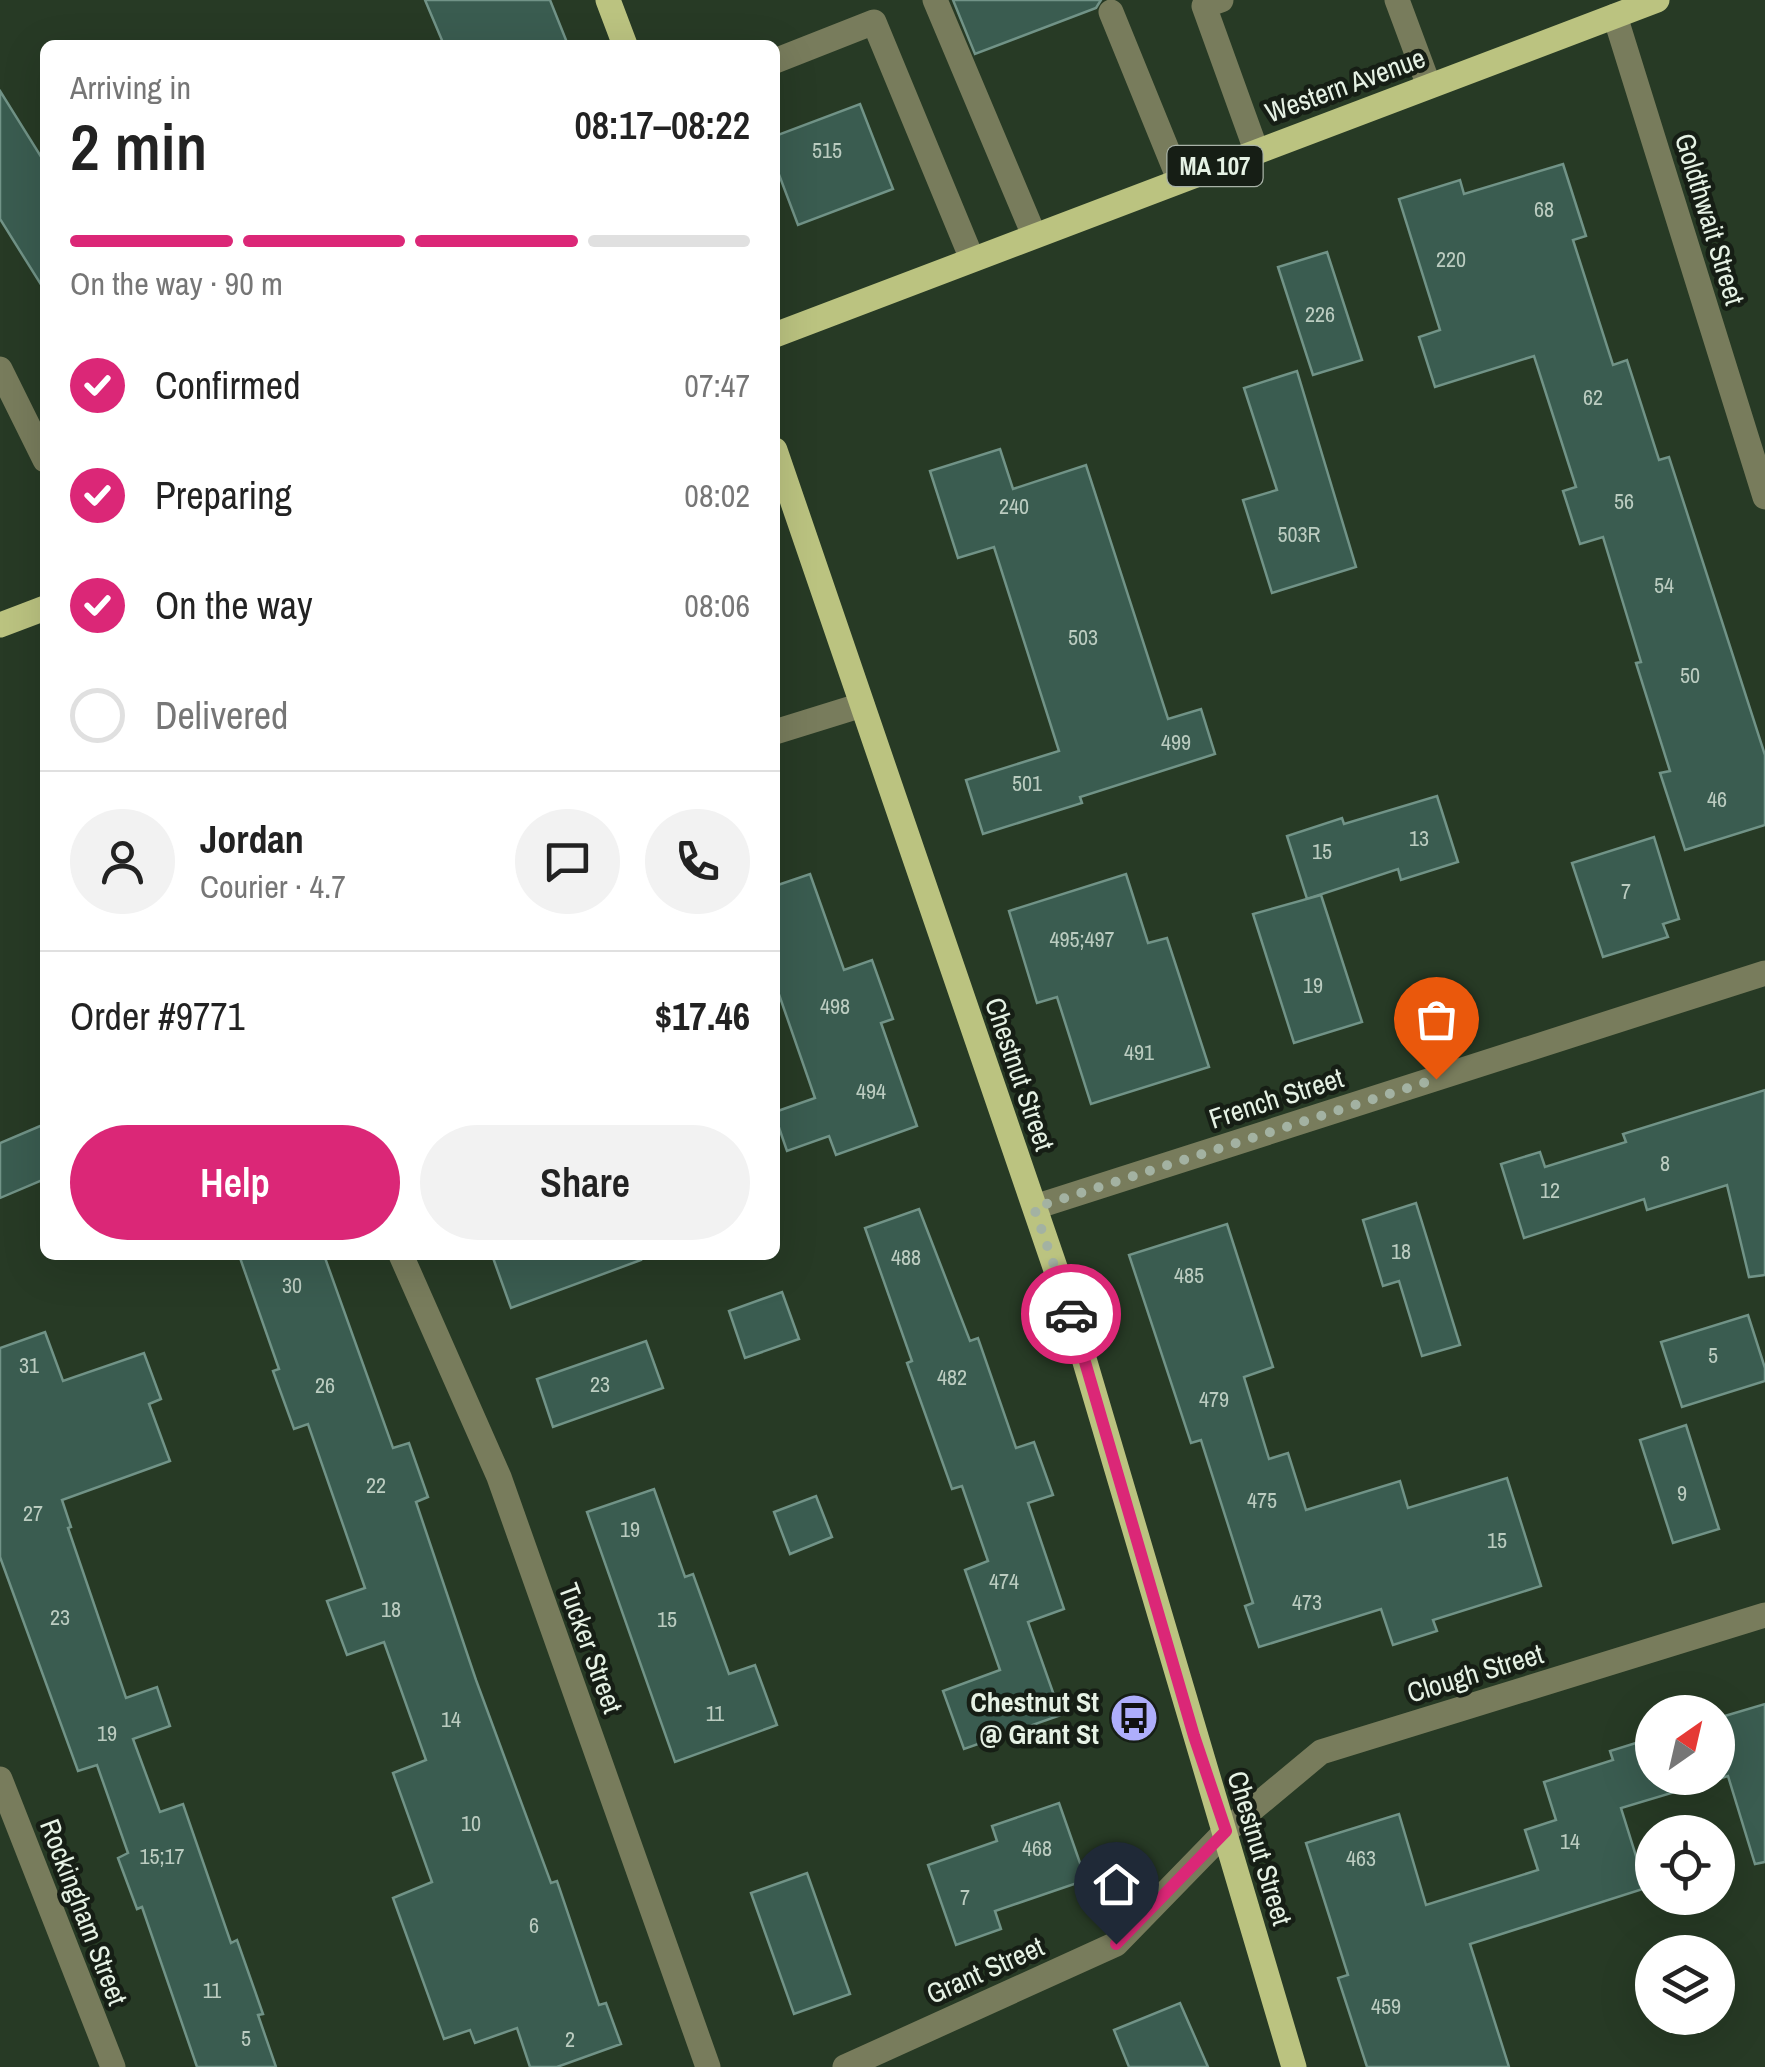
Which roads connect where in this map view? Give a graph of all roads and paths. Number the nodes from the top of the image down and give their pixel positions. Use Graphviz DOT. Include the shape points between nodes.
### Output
graph roads {
  1 [pos="608,0"];
  2 [pos="935,0"];
  3 [pos="1221,0"];
  4 [pos="1397,0"];
  5 [pos="1657,0"];
  6 [pos="1111,12"];
  7 [pos="1615,16"];
  8 [pos="623,40"];
  9 [pos="780,59"];
  10 [pos="1429,86"];
  11 [pos="1256,150"];
  12 [pos="1179,179"];
  13 [pos="1034,236"];
  14 [pos="972,260"];
  15 [pos="780,333"];
  16 [pos="0,368"];
  17 [pos="40,450"];
  18 [pos="1765,497"];
  19 [pos="783,503"];
  20 [pos="40,610"];
  21 [pos="0,626"];
  22 [pos="862,705"];
  23 [pos="780,730"];
  24 [pos="1765,973"];
  25 [pos="1034,1208"];
  26 [pos="403,1260"];
  27 [pos="1765,1614"];
  28 [pos="0,1779"];
  29 [pos="1226,1831"];
  30 [pos="113,2067"];
  31 [pos="708,2067"];
  32 [pos="845,2067"];
  33 [pos="1294,2067"];
  1 -- 8 [label="main road"];
  2 -- 13 [label="street"];
  3 -- 11 [label="street" via="1204,6"];
  4 -- 10 [label="street"];
  5 -- 7 [label="main road, Western Avenue / MA 107"];
  6 -- 12 [label="street"];
  7 -- 10 [label="main road, Western Avenue / MA 107"];
  7 -- 18 [label="street, Goldthwait Street"];
  9 -- 14 [label="street" via="874,22"];
  10 -- 11 [label="main road, Western Avenue / MA 107"];
  11 -- 12 [label="main road, Western Avenue / MA 107"];
  12 -- 13 [label="main road, Western Avenue / MA 107"];
  13 -- 14 [label="main road, Western Avenue / MA 107"];
  14 -- 15 [label="main road, Western Avenue / MA 107"];
  16 -- 17 [label="street"];
  19 -- 22 [label="main road, Chestnut Street"];
  20 -- 21 [label="main road"];
  22 -- 23 [label="street"];
  22 -- 25 [label="main road, Chestnut Street"];
  24 -- 25 [label="street, French Street"];
  25 -- 29 [label="main road, Chestnut Street"];
  26 -- 31 [label="street, Tucker Street" via="499,1477"];
  27 -- 29 [label="street, Clough Street" via="1321,1752"];
  28 -- 30 [label="street, Rockingham Street"];
  29 -- 32 [label="street, Grant Street" via="1116,1944"];
  29 -- 33 [label="main road, Chestnut Street"];
}
